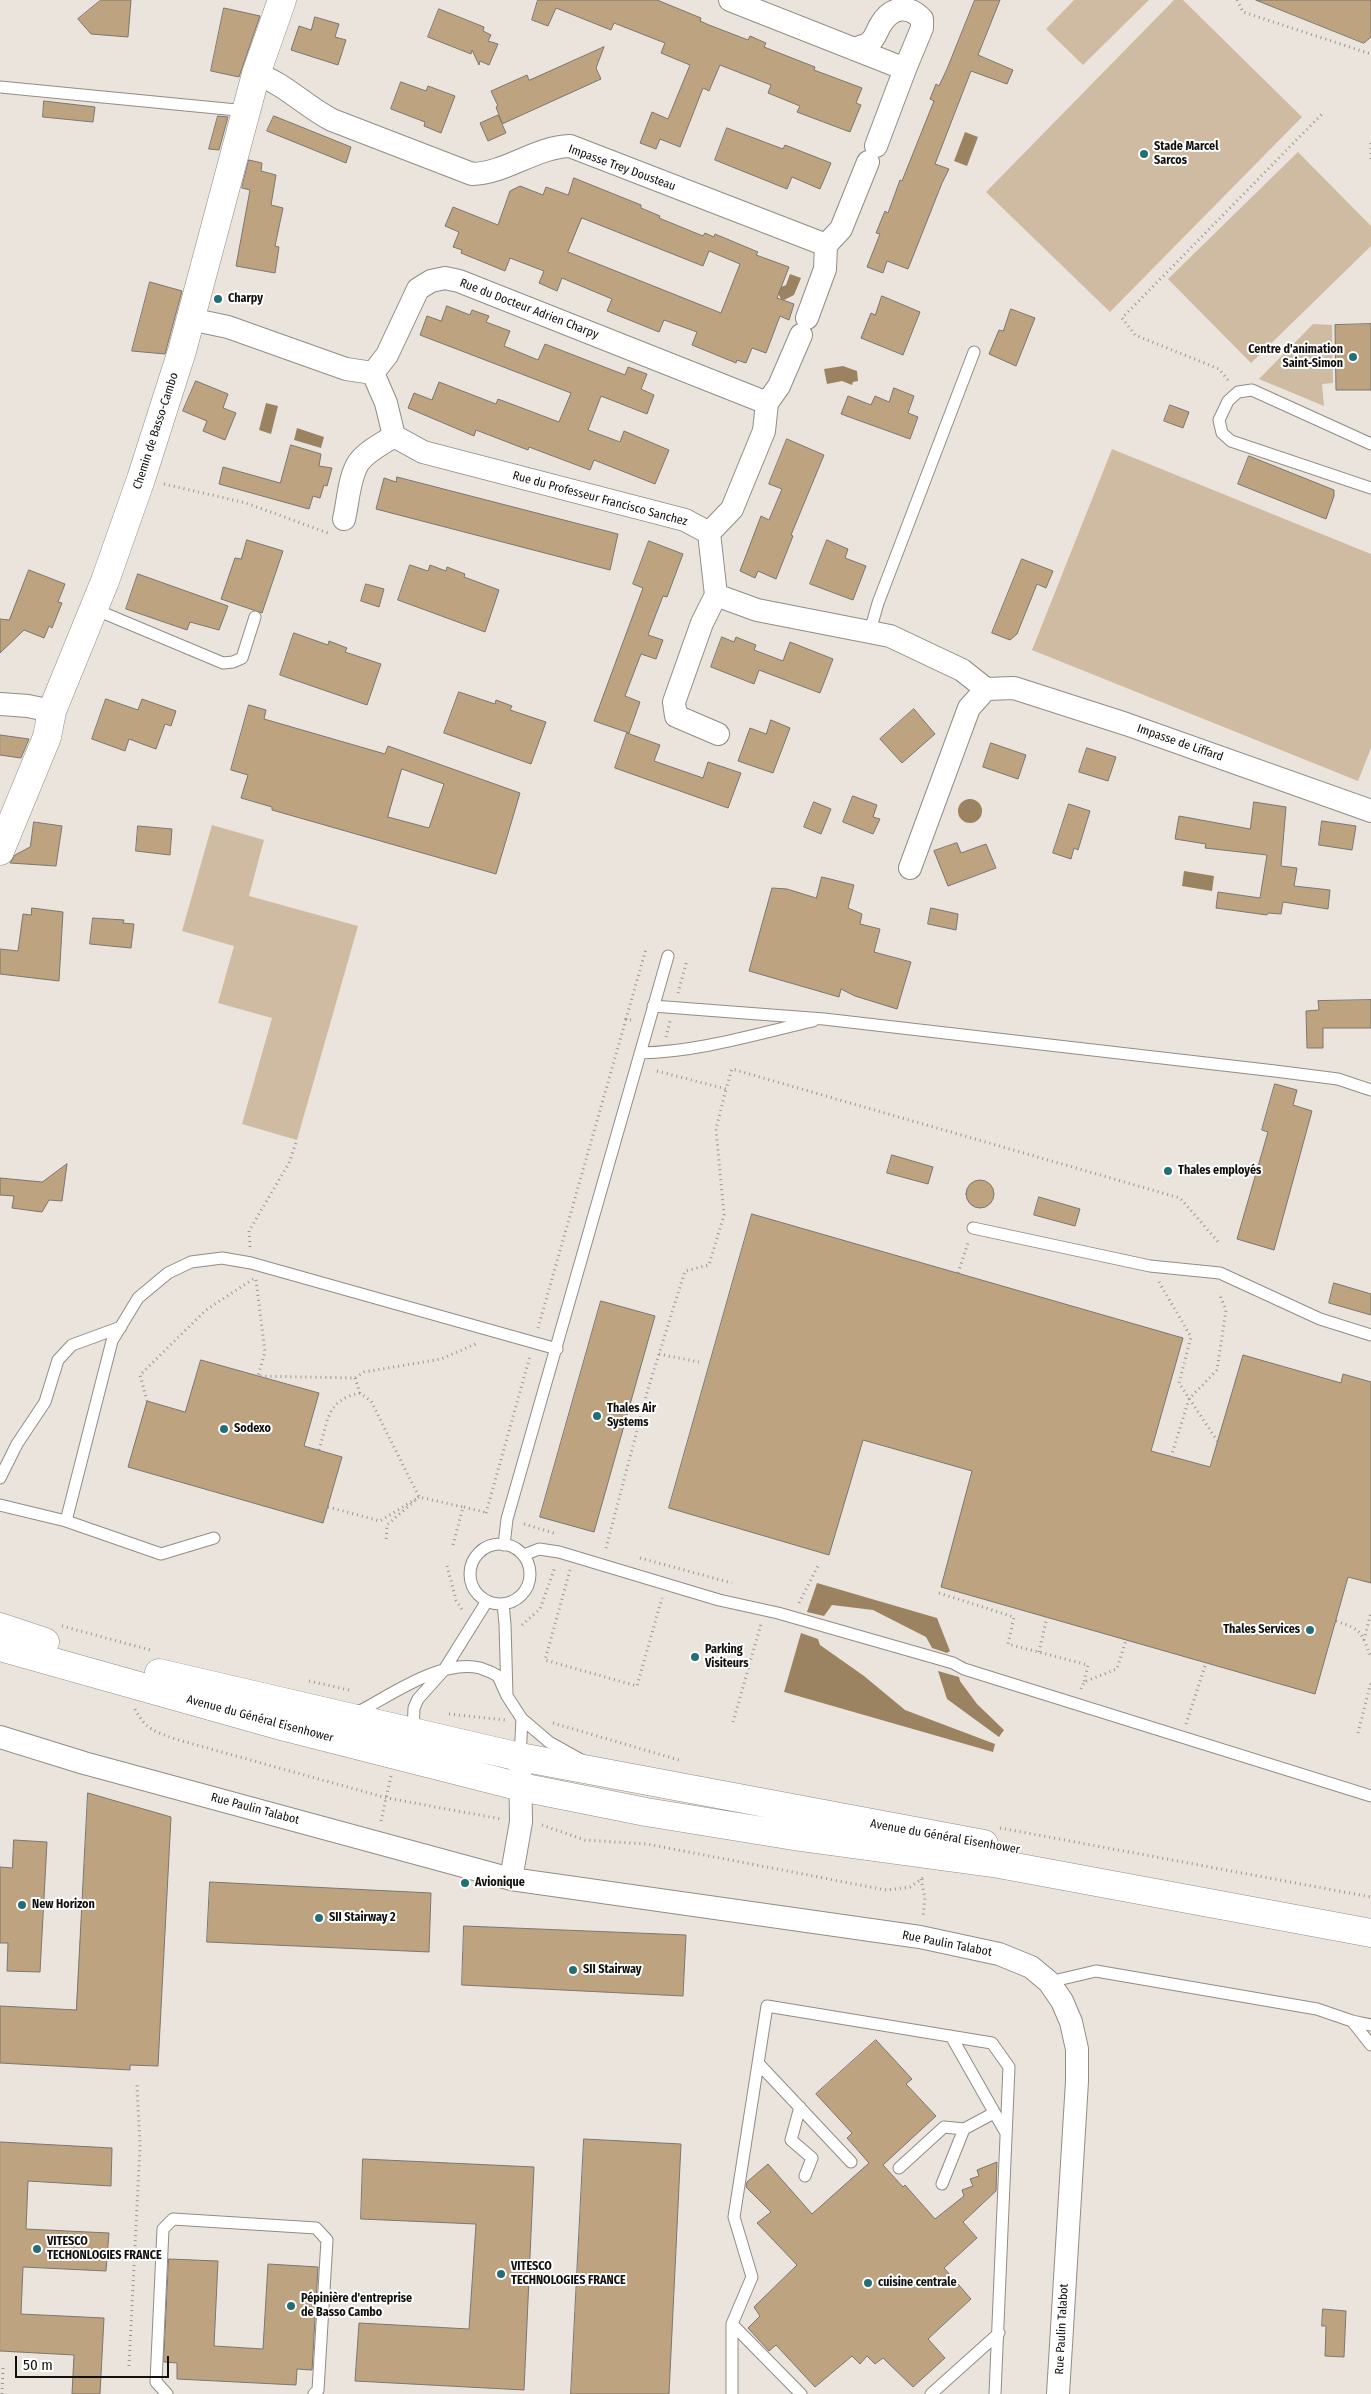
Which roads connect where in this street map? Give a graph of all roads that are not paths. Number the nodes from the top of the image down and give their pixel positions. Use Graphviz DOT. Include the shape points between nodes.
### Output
graph roads {
  1 [pos="282,0"];
  2 [pos="730,0"];
  3 [pos="854,49"];
  4 [pos="905,69"];
  5 [pos="256,74"];
  6 [pos="0,87"];
  7 [pos="247,111"];
  8 [pos="826,245"];
  9 [pos="190,319"];
  10 [pos="974,352"];
  11 [pos="373,373"];
  12 [pos="767,403"];
  13 [pos="394,436"];
  14 [pos="1371,444"];
  15 [pos="1371,488"];
  16 [pos="338,527"];
  17 [pos="709,532"];
  18 [pos="716,596"];
  19 [pos="94,609"];
  20 [pos="256,617"];
  21 [pos="870,631"];
  22 [pos="986,689"];
  23 [pos="0,704"];
  24 [pos="52,711"];
  25 [pos="718,734"];
  26 [pos="1371,810"];
  27 [pos="0,851"];
  28 [pos="910,868"];
  29 [pos="668,956"];
  30 [pos="654,1006"];
  31 [pos="824,1019"];
  32 [pos="640,1053"];
  33 [pos="1371,1090"];
  34 [pos="973,1228"];
  35 [pos="121,1327"];
  36 [pos="1371,1335"];
  37 [pos="557,1349"];
  38 [pos="0,1478"];
  39 [pos="0,1505"];
  40 [pos="66,1521"];
  41 [pos="214,1538"];
  42 [pos="504,1545"];
  43 [pos="524,1555"];
  44 [pos="487,1601"];
  45 [pos="502,1604"];
  46 [pos="0,1631"];
  47 [pos="444,1670"];
  48 [pos="507,1696"];
  49 [pos="340,1715"];
  50 [pos="522,1719"];
  51 [pos="0,1737"];
  52 [pos="415,1746"];
  53 [pos="520,1757"];
  54 [pos="443,1767"];
  55 [pos="594,1770"];
  56 [pos="521,1787"];
  57 [pos="1371,1796"];
  58 [pos="511,1879"];
  59 [pos="1371,1915"];
  60 [pos="1371,1933"];
  61 [pos="1049,1982"];
  62 [pos="1352,2021"];
  63 [pos="1371,2025"];
  64 [pos="951,2036"];
  65 [pos="1371,2045"];
  66 [pos="758,2063"];
  67 [pos="800,2107"];
  68 [pos="994,2113"];
  69 [pos="964,2128"];
  70 [pos="1007,2135"];
  71 [pos="851,2162"];
  72 [pos="899,2168"];
  73 [pos="805,2176"];
  74 [pos="942,2184"];
  75 [pos="732,2324"];
  76 [pos="999,2333"];
  77 [pos="167,2394"];
  78 [pos="314,2394"];
  79 [pos="732,2394"];
  80 [pos="801,2394"];
  81 [pos="931,2394"];
  82 [pos="995,2394"];
  83 [pos="1058,2394"];
  1 -- 5 [label="main road, Chemin de Basso-Cambo"];
  2 -- 3 [label="street"];
  3 -- 4 [label="street"];
  3 -- 4 [label="street" via="869,44 882,22 894,11 905,8 922,19 922,28"];
  4 -- 8 [label="street" via="841,229"];
  5 -- 7 [label="main road, Chemin de Basso-Cambo"];
  5 -- 8 [label="street, Impasse Trey Dousteau" via="271,79 332,120 472,174 490,173 556,147 570,146"];
  6 -- 7 [label="lane"];
  7 -- 9 [label="main road, Chemin de Basso-Cambo"];
  8 -- 12 [label="street" via="825,270 804,327 779,386"];
  9 -- 11 [label="street" via="228,327 346,369"];
  9 -- 19 [label="main road, Chemin de Basso-Cambo" via="141,479"];
  10 -- 21 [label="lane"];
  11 -- 12 [label="street, Rue du Docteur Adrien Charpy" via="387,355 418,289 431,281 445,278"];
  11 -- 13 [label="street" via="386,403"];
  12 -- 17 [label="street" via="764,431 732,509"];
  13 -- 16 [label="street" via="358,463"];
  13 -- 17 [label="street, Rue du Professeur Francisco Sanchez" via="423,452 685,520"];
  14 -- 15 [label="lane" via="1252,390 1238,392 1228,401 1219,420 1222,433 1232,441"];
  17 -- 18 [label="street"];
  18 -- 21 [label="street" via="756,610"];
  18 -- 25 [label="street" via="702,623 674,702 676,716"];
  19 -- 20 [label="lane" via="223,663 242,658"];
  19 -- 24 [label="main road, Chemin de Basso-Cambo"];
  21 -- 22 [label="street" via="890,636 962,670"];
  22 -- 26 [label="street, Impasse de Liffard" via="1014,688"];
  22 -- 28 [label="street" via="969,708"];
  23 -- 24 [label="street"];
  24 -- 27 [label="main road, Chemin de Basso-Cambo" via="47,737"];
  29 -- 30 [label="lane"];
  30 -- 31 [label="lane"];
  30 -- 32 [label="lane"];
  31 -- 32 [label="lane" via="712,1044 662,1053"];
  31 -- 33 [label="lane" via="1338,1079"];
  32 -- 37 [label="lane"];
  34 -- 36 [label="lane" via="1150,1266 1220,1273 1320,1319"];
  35 -- 37 [label="lane" via="138,1298 168,1273 191,1262 222,1258 252,1263"];
  35 -- 38 [label="lane" via="72,1345 58,1360 44,1402"];
  35 -- 40 [label="lane" via="112,1341"];
  37 -- 42 [label="lane" via="507,1519"];
  39 -- 40 [label="lane"];
  40 -- 41 [label="lane" via="161,1554"];
  42 -- 43 [label="lane" via="516,1548"];
  42 -- 44 [label="lane" via="484,1549 473,1562 470,1572 474,1590"];
  43 -- 45 [label="lane" via="530,1570 528,1586 518,1598"];
  43 -- 57 [label="lane" via="539,1549 574,1557 953,1663"];
  44 -- 45 [label="lane"];
  44 -- 47 [label="lane"];
  45 -- 48 [label="lane"];
  46 -- 49 [label="main road, Avenue du Général Eisenhower"];
  46 -- 52 [label="main road, Avenue du Général Eisenhower" via="285,1727"];
  47 -- 48 [label="lane" via="480,1668 498,1676"];
  47 -- 49 [label="lane" via="404,1686 362,1710"];
  47 -- 52 [label="lane" via="414,1708"];
  48 -- 50 [label="lane"];
  49 -- 52 [label="main road, Avenue du Général Eisenhower"];
  50 -- 53 [label="lane"];
  50 -- 55 [label="lane" via="550,1742 572,1753"];
  51 -- 58 [label="street, Rue Paulin Talabot" via="84,1763"];
  52 -- 53 [label="main road, Avenue du Général Eisenhower"];
  52 -- 54 [label="main road, Avenue du Général Eisenhower"];
  53 -- 54 [label="main road" via="471,1760"];
  53 -- 55 [label="main road, Avenue du Général Eisenhower"];
  53 -- 56 [label="street"];
  54 -- 56 [label="main road, Avenue du Général Eisenhower"];
  55 -- 56 [label="main road"];
  55 -- 59 [label="main road, Avenue du Général Eisenhower"];
  56 -- 58 [label="street" via="521,1822"];
  56 -- 60 [label="main road, Avenue du Général Eisenhower" via="646,1812 800,1837 999,1864"];
  58 -- 61 [label="street, Rue Paulin Talabot" via="920,1937 999,1954 1031,1967"];
  61 -- 62 [label="lane" via="1096,1971 1317,2009"];
  61 -- 83 [label="street, Rue Paulin Talabot" via="1071,2022 1077,2081"];
  62 -- 63 [label="lane"];
  62 -- 65 [label="lane"];
  64 -- 66 [label="lane" via="767,2006"];
  64 -- 68 [label="lane"];
  64 -- 70 [label="lane" via="992,2043 1010,2067"];
  66 -- 67 [label="lane"];
  66 -- 75 [label="lane" via="734,2217 752,2277"];
  67 -- 71 [label="lane"];
  67 -- 73 [label="lane" via="791,2140 812,2158"];
  68 -- 69 [label="lane"];
  68 -- 70 [label="lane"];
  69 -- 72 [label="lane" via="944,2127"];
  69 -- 74 [label="lane"];
  70 -- 76 [label="lane"];
  75 -- 79 [label="lane"];
  75 -- 80 [label="lane"];
  76 -- 81 [label="lane"];
  76 -- 82 [label="lane"];
  77 -- 78 [label="lane" via="156,2382 163,2229 173,2219 316,2228 327,2240 318,2390"];
}
